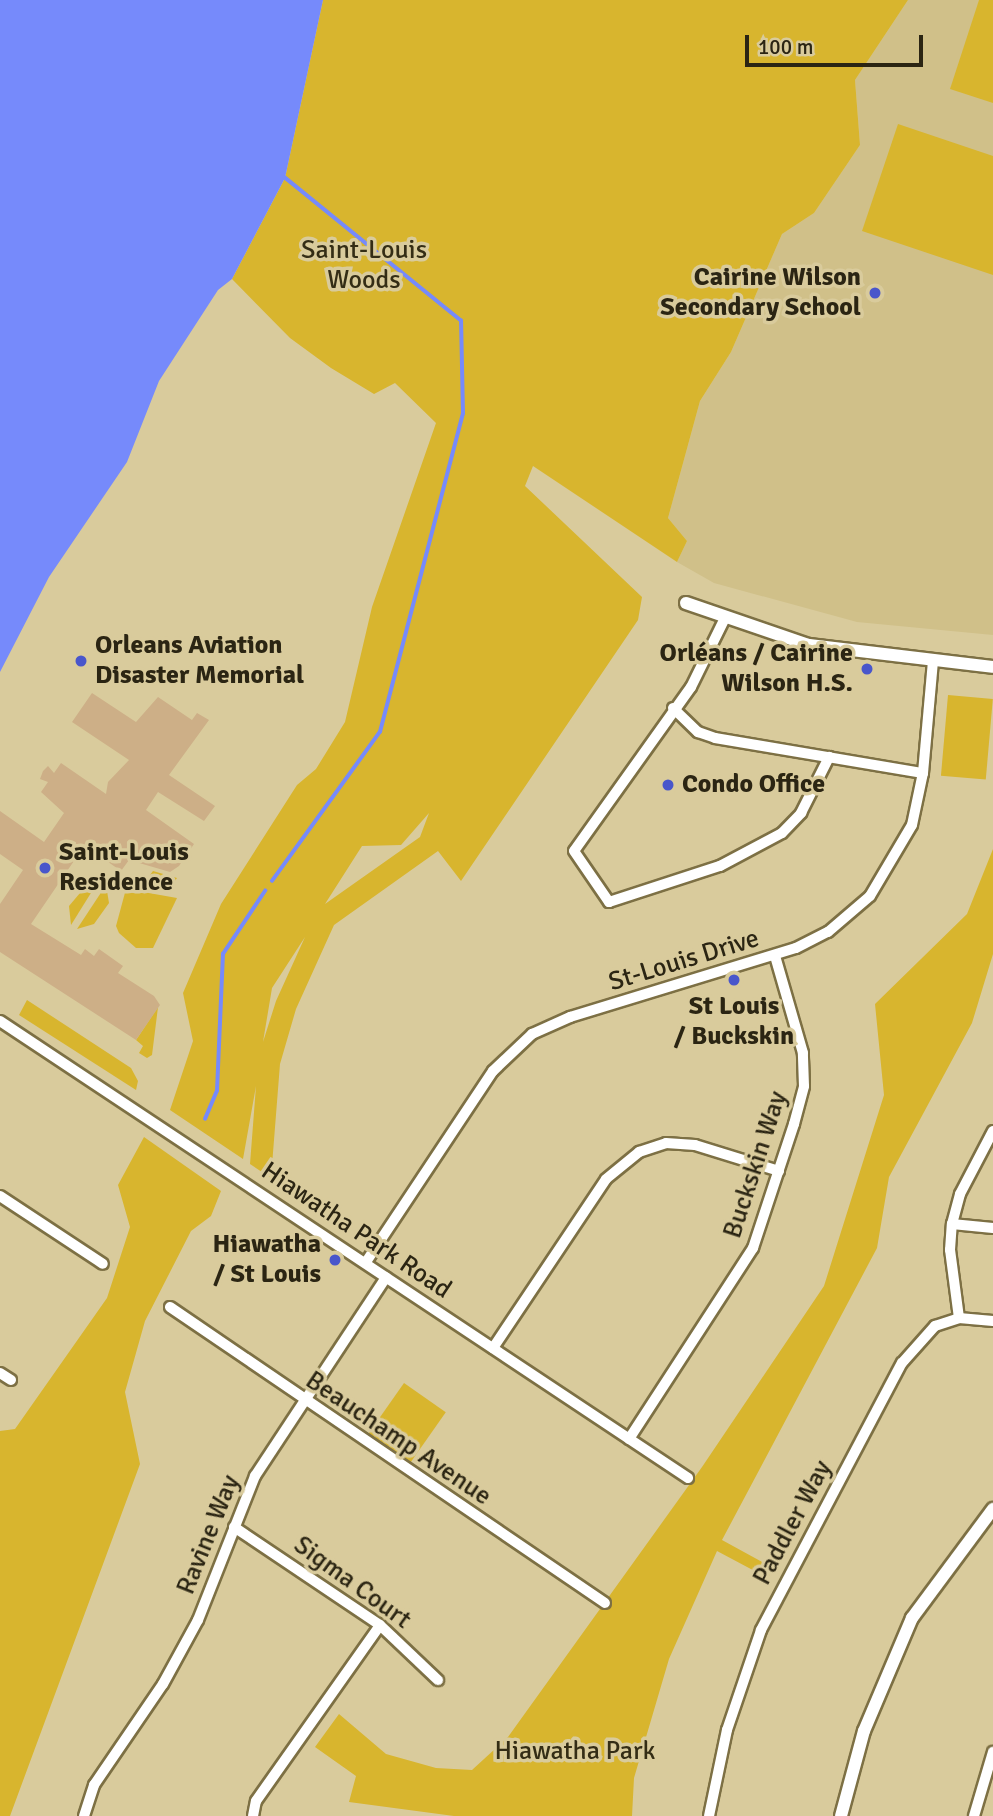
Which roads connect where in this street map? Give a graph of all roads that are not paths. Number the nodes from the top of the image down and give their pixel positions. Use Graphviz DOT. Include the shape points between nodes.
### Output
graph roads {
  1 [pos="686,603"];
  2 [pos="725,618"];
  3 [pos="933,662"];
  4 [pos="993,667"];
  5 [pos="673,708"];
  6 [pos="829,757"];
  7 [pos="923,773"];
  8 [pos="775,956"];
  9 [pos="0,1021"];
  10 [pos="993,1131"];
  11 [pos="779,1171"];
  12 [pos="0,1196"];
  13 [pos="952,1224"];
  14 [pos="993,1228"];
  15 [pos="366,1262"];
  16 [pos="103,1264"];
  17 [pos="386,1277"];
  18 [pos="170,1307"];
  19 [pos="959,1318"];
  20 [pos="993,1321"];
  21 [pos="493,1348"];
  22 [pos="0,1373"];
  23 [pos="11,1380"];
  24 [pos="303,1401"];
  25 [pos="629,1439"];
  26 [pos="688,1478"];
  27 [pos="993,1509"];
  28 [pos="234,1527"];
  29 [pos="605,1603"];
  30 [pos="380,1625"];
  31 [pos="438,1680"];
  32 [pos="993,1752"];
  33 [pos="84,1816"];
  34 [pos="253,1816"];
  35 [pos="709,1816"];
  36 [pos="841,1816"];
  37 [pos="974,1816"];
  1 -- 2 [label="main road"];
  2 -- 3 [label="main road" via="809,645"];
  2 -- 5 [label="street" via="691,687"];
  3 -- 4 [label="main road"];
  3 -- 7 [label="street, St-Louis Drive"];
  5 -- 6 [label="street" via="698,732 715,738"];
  5 -- 6 [label="street" via="574,851 608,902 720,866 782,832 801,813"];
  6 -- 7 [label="street"];
  7 -- 8 [label="street, St-Louis Drive" via="902,850 870,896 828,932"];
  8 -- 11 [label="street, Buckskin Way" via="804,1069"];
  8 -- 15 [label="street, St-Louis Drive" via="570,1017 532,1034 493,1070"];
  9 -- 15 [label="street, Hiawatha Park Road"];
  10 -- 13 [label="street" via="960,1194"];
  11 -- 21 [label="street" via="695,1145 666,1143 639,1152 606,1179"];
  11 -- 25 [label="street, Buckskin Way" via="739,1273"];
  12 -- 16 [label="street"];
  13 -- 14 [label="street"];
  13 -- 19 [label="street" via="950,1250"];
  15 -- 17 [label="street, Hiawatha Park Road"];
  17 -- 21 [label="street, Hiawatha Park Road"];
  17 -- 24 [label="street, Ravine Way"];
  18 -- 24 [label="street, Beauchamp Avenue"];
  19 -- 20 [label="street, Paddler Way"];
  19 -- 35 [label="street, Paddler Way" via="935,1326 913,1345 781,1589 742,1678"];
  21 -- 25 [label="street, Hiawatha Park Road"];
  22 -- 23 [label="street"];
  24 -- 28 [label="street, Ravine Way" via="254,1476"];
  24 -- 29 [label="street, Beauchamp Avenue"];
  25 -- 26 [label="street, Hiawatha Park Road"];
  27 -- 36 [label="main road" via="912,1618 864,1731"];
  28 -- 30 [label="street, Sigma Court"];
  28 -- 33 [label="street, Ravine Way" via="177,1662 97,1779"];
  30 -- 31 [label="street, Sigma Court"];
  30 -- 34 [label="street" via="256,1801"];
  32 -- 37 [label="street"];
}
